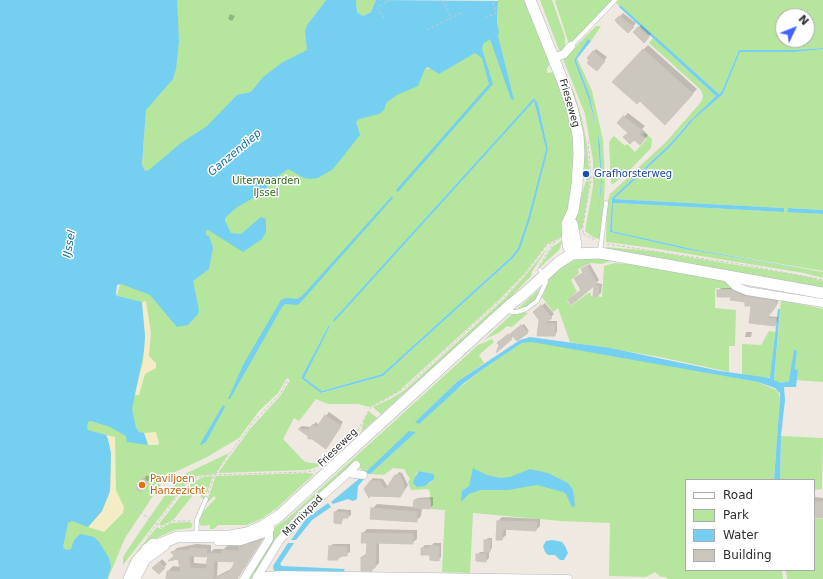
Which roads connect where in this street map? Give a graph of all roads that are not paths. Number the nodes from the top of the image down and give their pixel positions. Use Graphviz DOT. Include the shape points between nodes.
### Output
graph roads {
  1 [pos="530,0"];
  2 [pos="615,0"];
  3 [pos="571,46"];
  4 [pos="554,58"];
  5 [pos="606,203"];
  6 [pos="602,248"];
  7 [pos="572,249"];
  8 [pos="725,276"];
  9 [pos="823,293"];
  10 [pos="823,303"];
  11 [pos="356,465"];
  12 [pos="348,473"];
  13 [pos="362,475"];
  14 [pos="206,499"];
  15 [pos="267,524"];
  16 [pos="197,529"];
  17 [pos="222,536"];
  18 [pos="256,578"];
  19 [pos="129,579"];
  20 [pos="136,579"];
  21 [pos="244,579"];
  22 [pos="568,579"];
  1 -- 4 [label="main road, Frieseweg"];
  2 -- 3 [label="lane"];
  3 -- 4 [label="street" via="564,54"];
  4 -- 7 [label="main road, Frieseweg" via="570,102 578,140 578,176 573,211 567,224"];
  5 -- 6 [label="lane"];
  6 -- 7 [label="main road"];
  6 -- 8 [label="main road"];
  7 -- 15 [label="main road, Frieseweg" via="297,501"];
  8 -- 9 [label="main road"];
  8 -- 10 [label="street" via="735,286 747,291"];
  11 -- 12 [label="street"];
  12 -- 13 [label="street"];
  12 -- 18 [label="street, Marnixpad" via="303,513 286,532"];
  14 -- 16 [label="lane"];
  15 -- 17 [label="main road, Frieseweg" via="248,532"];
  15 -- 21 [label="street" via="269,538"];
  16 -- 17 [label="main road, Frieseweg"];
  16 -- 19 [label="main road, Frieseweg" via="147,544"];
  17 -- 20 [label="street" via="166,545 146,560"];
  18 -- 22 [label="street" via="279,575"];
}
